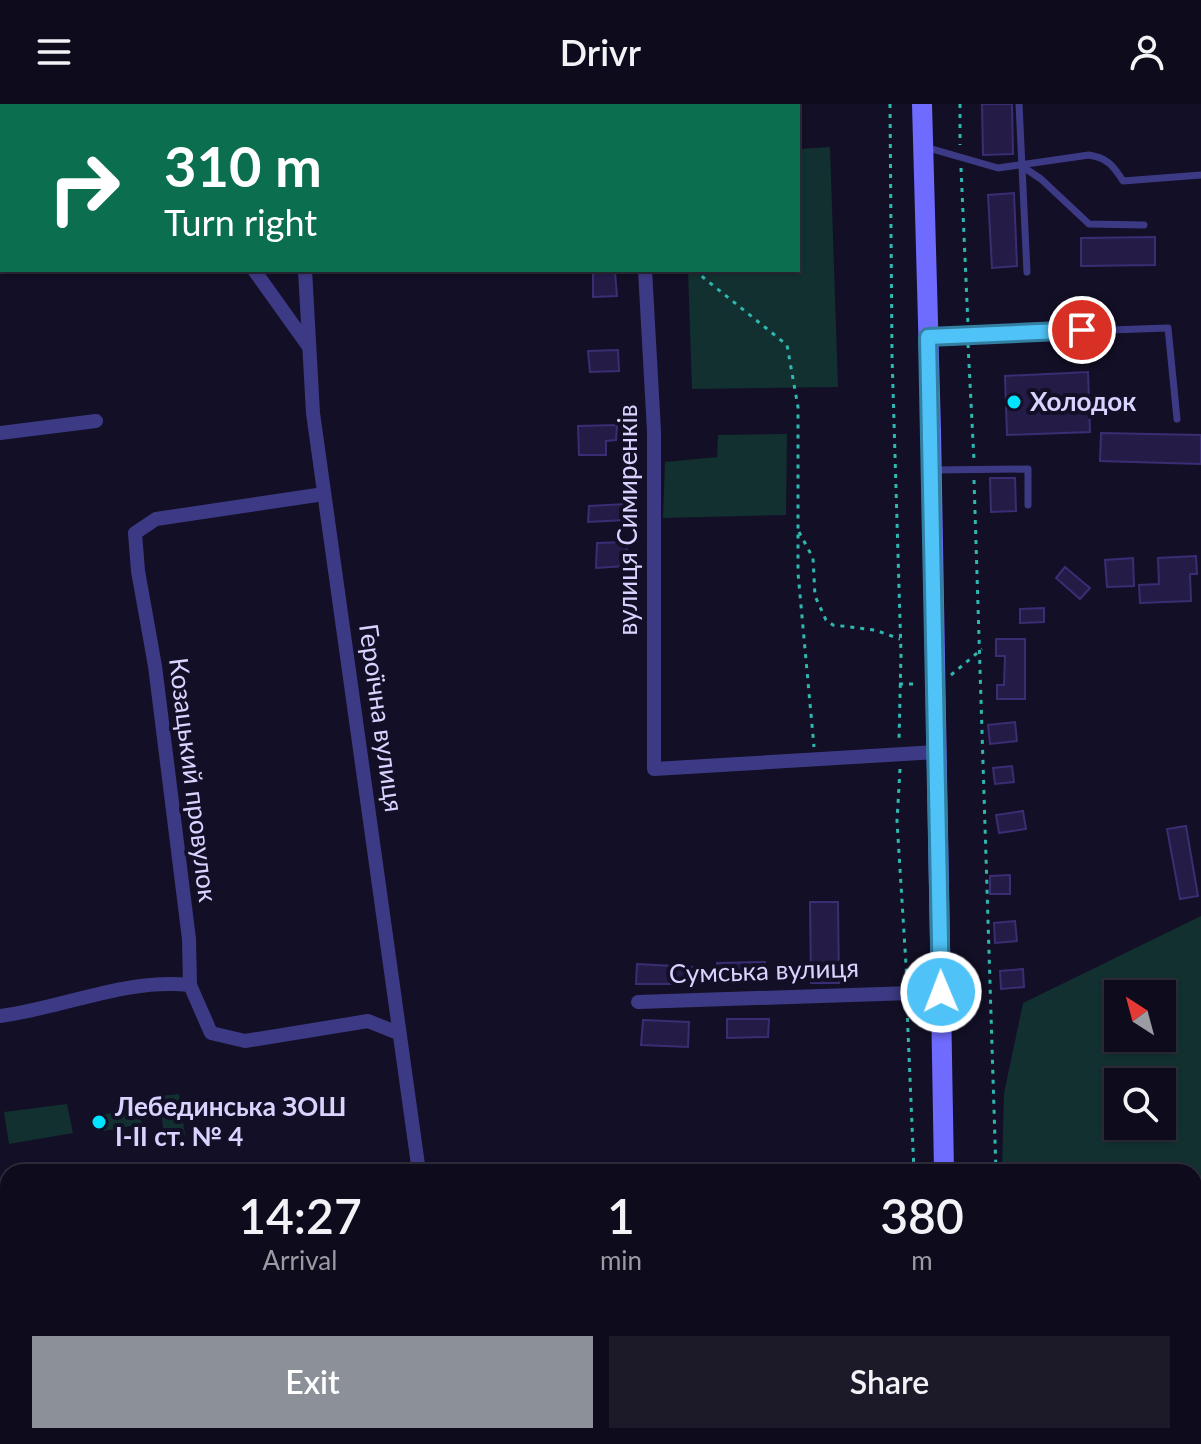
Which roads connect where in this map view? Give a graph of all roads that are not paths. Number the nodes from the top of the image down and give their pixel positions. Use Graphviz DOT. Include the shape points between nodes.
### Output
graph roads {
  1 [pos="922,104"];
  2 [pos="1019,104"];
  3 [pos="923,146"];
  4 [pos="1020,165"];
  5 [pos="1201,175"];
  6 [pos="1144,225"];
  7 [pos="255,272"];
  8 [pos="305,272"];
  9 [pos="645,272"];
  10 [pos="1027,272"];
  11 [pos="928,337"];
  12 [pos="309,347"];
  13 [pos="1177,419"];
  14 [pos="96,421"];
  15 [pos="0,433"];
  16 [pos="932,470"];
  17 [pos="324,494"];
  18 [pos="1028,505"];
  19 [pos="937,752"];
  20 [pos="190,985"];
  21 [pos="941,992"];
  22 [pos="638,1002"];
  23 [pos="0,1016"];
  24 [pos="398,1033"];
  25 [pos="418,1164"];
  26 [pos="944,1164"];
  1 -- 3 [label="main road"];
  2 -- 4 [label="lane"];
  3 -- 4 [label="lane" via="998,168"];
  3 -- 11 [label="main road"];
  4 -- 5 [label="lane" via="1089,155 1104,158 1123,181"];
  4 -- 6 [label="lane" via="1089,224"];
  4 -- 10 [label="lane"];
  7 -- 12 [label="street"];
  8 -- 12 [label="street, Героїчна вулиця"];
  9 -- 19 [label="street, вулиця Симиренків" via="654,431 654,769"];
  11 -- 13 [label="lane" via="1168,328"];
  11 -- 16 [label="main road"];
  12 -- 17 [label="street, Героїчна вулиця"];
  14 -- 15 [label="street"];
  16 -- 18 [label="lane" via="1028,469"];
  16 -- 19 [label="main road"];
  17 -- 20 [label="street, Козацький провулок" via="156,519 135,533 189,939"];
  17 -- 24 [label="street, Героїчна вулиця"];
  19 -- 21 [label="main road"];
  20 -- 23 [label="street" via="128,987"];
  20 -- 24 [label="street, Козацький провулок" via="211,1033 245,1041 368,1021"];
  21 -- 22 [label="street, Сумська вулиця"];
  21 -- 26 [label="main road"];
  24 -- 25 [label="street, Героїчна вулиця"];
}
